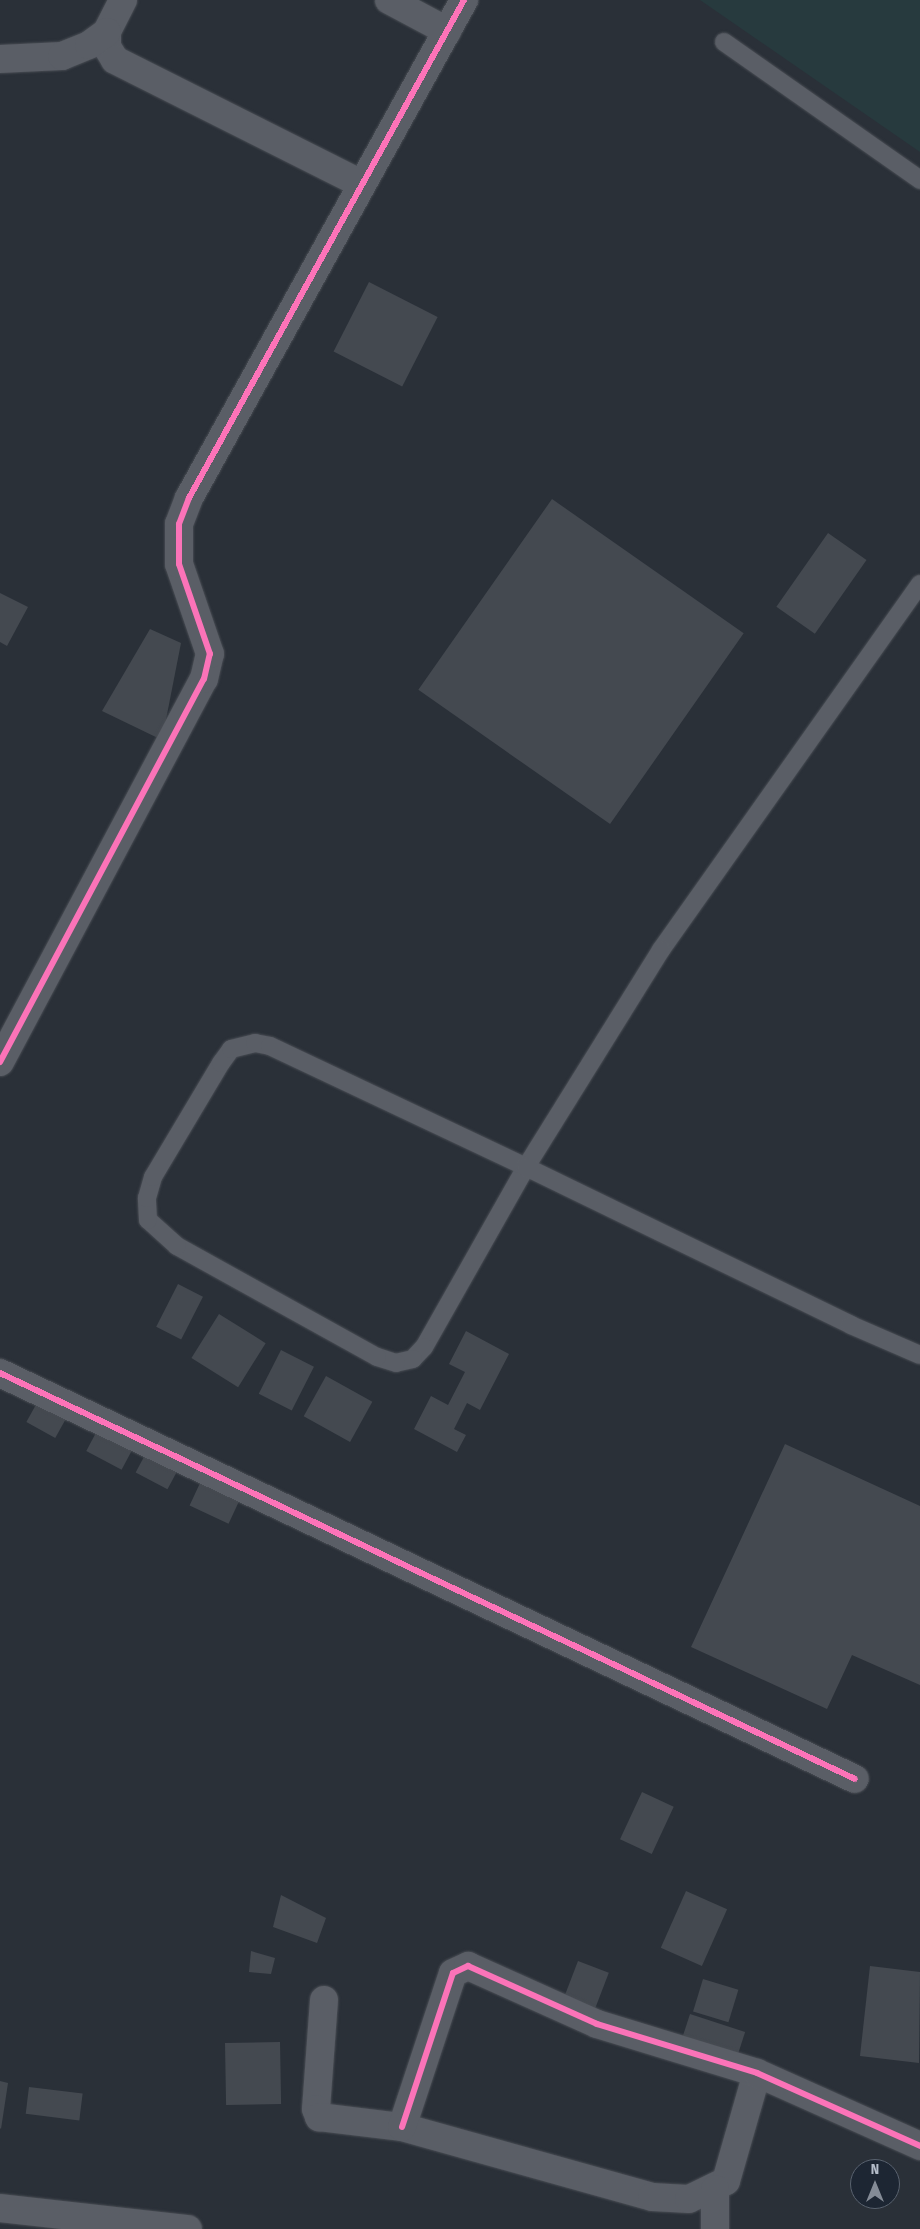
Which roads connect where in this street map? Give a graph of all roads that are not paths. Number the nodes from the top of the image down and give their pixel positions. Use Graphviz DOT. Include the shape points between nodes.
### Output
graph roads {
  1 [pos="123,0"];
  2 [pos="389,0"];
  3 [pos="464,0"];
  4 [pos="447,31"];
  5 [pos="107,32"];
  6 [pos="724,42"];
  7 [pos="0,59"];
  8 [pos="920,180"];
  9 [pos="362,184"];
  10 [pos="920,584"];
  11 [pos="0,1062"];
  12 [pos="526,1167"];
  13 [pos="920,1355"];
  14 [pos="0,1374"];
  15 [pos="855,1779"];
  16 [pos="324,2000"];
  17 [pos="757,2073"];
  18 [pos="402,2127"];
  19 [pos="920,2146"];
  20 [pos="715,2189"];
  21 [pos="0,2208"];
  22 [pos="188,2229"];
  23 [pos="715,2229"];
  1 -- 5 [label="street"];
  2 -- 4 [label="street"];
  3 -- 4 [label="street"];
  4 -- 9 [label="street"];
  5 -- 7 [label="street" via="89,46 62,56"];
  5 -- 9 [label="street" via="107,47 115,60"];
  6 -- 8 [label="lane"];
  9 -- 11 [label="street" via="178,524 179,564 210,654 204,679"];
  10 -- 12 [label="lane" via="661,950"];
  12 -- 12 [label="lane" via="424,1347 413,1359 396,1363 377,1357 177,1246 148,1220 147,1198 153,1177 220,1063 242,1043 270,1046"];
  12 -- 13 [label="lane"];
  14 -- 15 [label="street"];
  16 -- 18 [label="street" via="316,2109 319,2117"];
  17 -- 18 [label="street" via="597,2024 468,1966 452,1973"];
  17 -- 19 [label="street"];
  17 -- 20 [label="street" via="726,2181"];
  18 -- 20 [label="street" via="652,2196 689,2199"];
  20 -- 23 [label="street"];
  21 -- 22 [label="street"];
}
